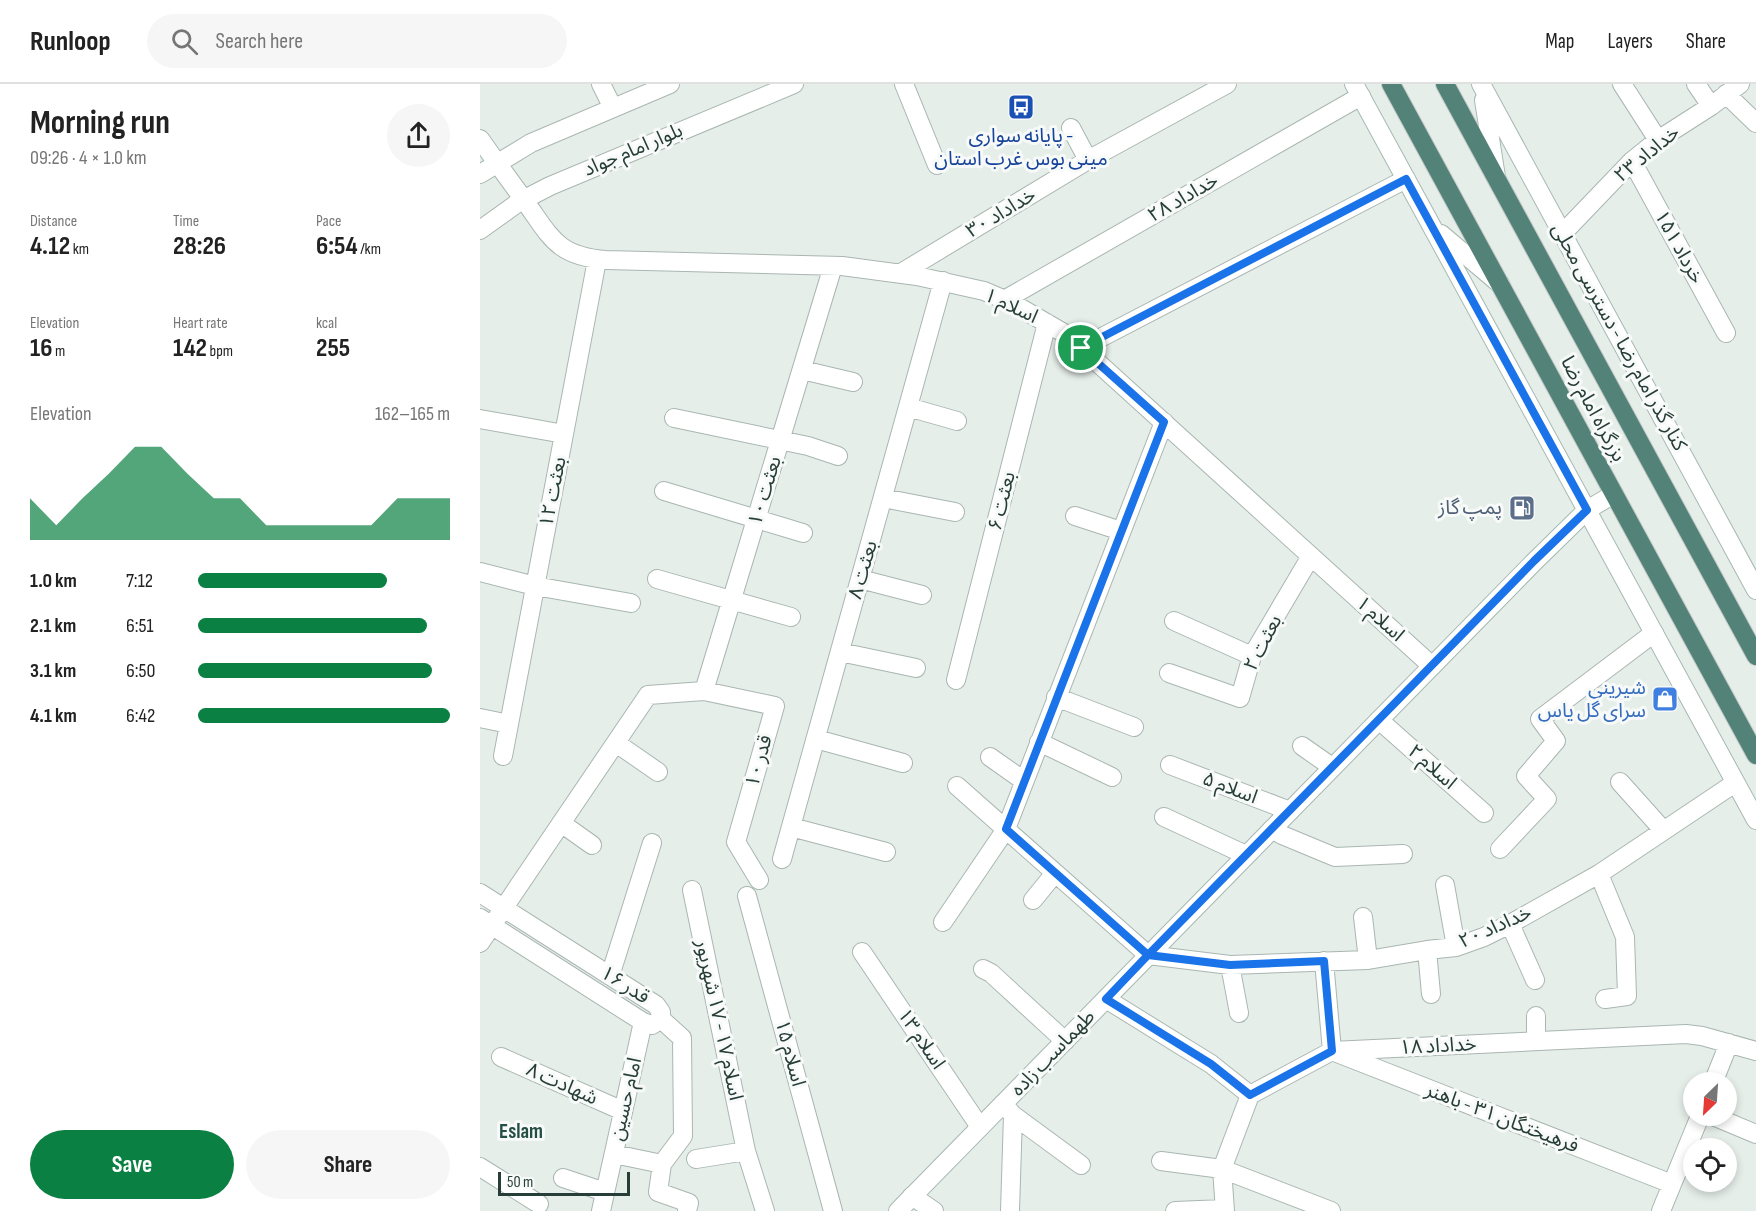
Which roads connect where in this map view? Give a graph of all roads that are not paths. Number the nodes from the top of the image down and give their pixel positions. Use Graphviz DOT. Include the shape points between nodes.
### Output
graph roads {
  1 [pos="601,84"];
  2 [pos="670,84"];
  3 [pos="794,84"];
  4 [pos="904,84"];
  5 [pos="1227,84"];
  6 [pos="1391,84"];
  7 [pos="1445,84"];
  8 [pos="1622,84"];
  9 [pos="1696,84"];
  10 [pos="1481,85"];
  11 [pos="1733,89"];
  12 [pos="1358,90"];
  13 [pos="1711,106"];
  14 [pos="613,108"];
  15 [pos="1756,123"];
  16 [pos="1071,128"];
  17 [pos="480,139"];
  18 [pos="1658,140"];
  19 [pos="1088,160"];
  20 [pos="1632,161"];
  21 [pos="497,163"];
  22 [pos="937,165"];
  23 [pos="480,174"];
  24 [pos="1497,178"];
  25 [pos="1406,179"];
  26 [pos="524,200"];
  27 [pos="1432,227"];
  28 [pos="480,230"];
  29 [pos="1562,234"];
  30 [pos="597,260"];
  31 [pos="833,266"];
  32 [pos="901,273"];
  33 [pos="943,281"];
  34 [pos="1500,284"];
  35 [pos="1004,300"];
  36 [pos="1047,323"];
  37 [pos="1726,333"];
  38 [pos="1081,348"];
  39 [pos="802,370"];
  40 [pos="853,382"];
  41 [pos="908,407"];
  42 [pos="674,418"];
  43 [pos="480,419"];
  44 [pos="957,421"];
  45 [pos="1164,422"];
  46 [pos="564,434"];
  47 [pos="780,441"];
  48 [pos="838,456"];
  49 [pos="664,491"];
  50 [pos="1614,494"];
  51 [pos="883,498"];
  52 [pos="1587,510"];
  53 [pos="955,512"];
  54 [pos="1075,516"];
  55 [pos="756,519"];
  56 [pos="1121,531"];
  57 [pos="803,533"];
  58 [pos="1311,556"];
  59 [pos="480,572"];
  60 [pos="657,579"];
  61 [pos="860,579"];
  62 [pos="1754,581"];
  63 [pos="535,585"];
  64 [pos="922,595"];
  65 [pos="732,600"];
  66 [pos="631,603"];
  67 [pos="791,617"];
  68 [pos="1174,621"];
  69 [pos="1654,633"];
  70 [pos="840,652"];
  71 [pos="1252,656"];
  72 [pos="1756,656"];
  73 [pos="1432,666"];
  74 [pos="916,668"];
  75 [pos="1169,672"];
  76 [pos="956,680"];
  77 [pos="704,691"];
  78 [pos="1056,697"];
  79 [pos="480,718"];
  80 [pos="1379,720"];
  81 [pos="508,724"];
  82 [pos="1134,727"];
  83 [pos="816,739"];
  84 [pos="1039,742"];
  85 [pos="616,743"];
  86 [pos="1302,746"];
  87 [pos="1756,755"];
  88 [pos="503,756"];
  89 [pos="990,757"];
  90 [pos="903,763"];
  91 [pos="1170,765"];
  92 [pos="1332,767"];
  93 [pos="658,772"];
  94 [pos="1112,777"];
  95 [pos="1024,781"];
  96 [pos="1620,782"];
  97 [pos="1735,783"];
  98 [pos="957,786"];
  99 [pos="1290,811"];
  100 [pos="1484,813"];
  101 [pos="1164,817"];
  102 [pos="1756,820"];
  103 [pos="561,823"];
  104 [pos="791,827"];
  105 [pos="1006,829"];
  106 [pos="1272,829"];
  107 [pos="1663,830"];
  108 [pos="652,843"];
  109 [pos="592,845"];
  110 [pos="1500,849"];
  111 [pos="886,852"];
  112 [pos="1404,854"];
  113 [pos="1246,855"];
  114 [pos="782,859"];
  115 [pos="1055,873"];
  116 [pos="1599,874"];
  117 [pos="759,880"];
  118 [pos="1445,885"];
  119 [pos="692,890"];
  120 [pos="480,893"];
  121 [pos="747,896"];
  122 [pos="1033,900"];
  123 [pos="503,908"];
  124 [pos="1363,917"];
  125 [pos="486,922"];
  126 [pos="943,922"];
  127 [pos="1510,924"];
  128 [pos="480,943"];
  129 [pos="1456,947"];
  130 [pos="1427,950"];
  131 [pos="862,952"];
  132 [pos="1148,955"];
  133 [pos="1368,960"];
  134 [pos="1324,961"];
  135 [pos="1230,965"];
  136 [pos="983,969"];
  137 [pos="610,976"];
  138 [pos="1535,980"];
  139 [pos="1431,993"];
  140 [pos="1106,999"];
  141 [pos="1605,999"];
  142 [pos="1239,1012"];
  143 [pos="1536,1016"];
  144 [pos="652,1021"];
  145 [pos="1065,1041"];
  146 [pos="1536,1041"];
  147 [pos="1729,1043"];
  148 [pos="1332,1051"];
  149 [pos="1756,1051"];
  150 [pos="501,1057"];
  151 [pos="1717,1072"];
  152 [pos="1250,1095"];
  153 [pos="1008,1109"];
  154 [pos="623,1111"];
  155 [pos="1696,1126"];
  156 [pos="1737,1126"];
  157 [pos="980,1127"];
  158 [pos="1756,1134"];
  159 [pos="746,1150"];
  160 [pos="614,1154"];
  161 [pos="696,1160"];
  162 [pos="1161,1161"];
  163 [pos="662,1164"];
  164 [pos="1081,1165"];
  165 [pos="480,1167"];
  166 [pos="1222,1169"];
  167 [pos="563,1178"];
  168 [pos="1672,1184"];
  169 [pos="605,1192"];
  170 [pos="912,1196"];
  171 [pos="539,1204"];
  172 [pos="688,1207"];
  173 [pos="1225,1210"];
  174 [pos="601,1211"];
  175 [pos="765,1211"];
  176 [pos="833,1211"];
  177 [pos="898,1211"];
  178 [pos="934,1211"];
  179 [pos="1010,1211"];
  180 [pos="1175,1211"];
  181 [pos="1331,1211"];
  182 [pos="1661,1211"];
  1 -- 14 [label="street"];
  2 -- 14 [label="street"];
  3 -- 26 [label="street, بلوار امام جواد" via="596,165"];
  4 -- 22 [label="street"];
  5 -- 19 [label="street, خداداد ۳۰"];
  6 -- 34 [label="highway, بزرگراه امام رضا"];
  7 -- 24 [label="highway, بزرگراه امام رضا"];
  8 -- 18 [label="street"];
  9 -- 13 [label="street"];
  10 -- 24 [label="street"];
  10 -- 29 [label="street, کنار گذر امام رضا - دسترسی محلی"];
  11 -- 13 [label="street, خداداد ۲۳"];
  11 -- 15 [label="street"];
  12 -- 25 [label="street"];
  12 -- 35 [label="street, خداداد ۲۸"];
  13 -- 18 [label="street, خداداد ۲۳"];
  14 -- 21 [label="street" via="531,143"];
  16 -- 19 [label="street"];
  17 -- 21 [label="street, اسلام ۱"];
  18 -- 20 [label="street, خداداد ۲۳"];
  19 -- 32 [label="street, خداداد ۳۰"];
  20 -- 29 [label="street, خداداد ۲۳"];
  20 -- 37 [label="street, ۱۵خرداد ۱"];
  21 -- 23 [label="street"];
  21 -- 26 [label="street, اسلام ۱"];
  24 -- 72 [label="highway, بزرگراه امام رضا"];
  25 -- 27 [label="street"];
  25 -- 38 [label="street"];
  26 -- 28 [label="street, بلوار امام جواد"];
  26 -- 30 [label="street, اسلام ۱" via="560,247 582,258"];
  27 -- 34 [label="street"];
  27 -- 52 [label="street"];
  29 -- 62 [label="street, کنار گذر امام رضا - دسترسی محلی"];
  30 -- 31 [label="street, اسلام ۱"];
  30 -- 46 [label="street, بعثت ۱۲"];
  31 -- 32 [label="street, اسلام ۱"];
  31 -- 39 [label="street, بعثت ۱۰"];
  32 -- 33 [label="street, اسلام ۱"];
  33 -- 35 [label="street, اسلام ۱"];
  33 -- 41 [label="street, بعثت ۸"];
  34 -- 50 [label="highway, بزرگراه امام رضا"];
  35 -- 36 [label="street, اسلام ۱"];
  36 -- 38 [label="street, اسلام ۱"];
  36 -- 76 [label="street, بعثت ۶"];
  38 -- 45 [label="street, اسلام ۱"];
  39 -- 40 [label="street"];
  39 -- 47 [label="street, بعثت ۱۰"];
  41 -- 44 [label="street"];
  41 -- 51 [label="street, بعثت ۸"];
  42 -- 47 [label="street"];
  43 -- 46 [label="street"];
  45 -- 56 [label="street"];
  45 -- 58 [label="street, اسلام ۱"];
  46 -- 63 [label="street, بعثت ۱۲"];
  47 -- 48 [label="street"];
  47 -- 55 [label="street, بعثت ۱۰"];
  49 -- 55 [label="street"];
  50 -- 52 [label="street, طهماسب زاده"];
  50 -- 87 [label="highway, بزرگراه امام رضا"];
  51 -- 53 [label="street"];
  51 -- 61 [label="street, بعثت ۸"];
  52 -- 69 [label="street"];
  52 -- 73 [label="street, طهماسب زاده"];
  54 -- 56 [label="street"];
  55 -- 57 [label="street"];
  55 -- 65 [label="street, بعثت ۱۰"];
  56 -- 78 [label="street"];
  58 -- 71 [label="street, بعثت ۲"];
  58 -- 73 [label="street, اسلام ۱"];
  59 -- 63 [label="street"];
  60 -- 65 [label="street"];
  61 -- 64 [label="street"];
  61 -- 70 [label="street, بعثت ۸"];
  63 -- 66 [label="street"];
  63 -- 81 [label="street, بعثت ۱۲"];
  65 -- 67 [label="street"];
  65 -- 77 [label="street, بعثت ۱۰"];
  68 -- 71 [label="street"];
  69 -- 97 [label="street"];
  69 -- 110 [label="street" via="1540,719 1556,741 1526,776 1547,799"];
  70 -- 74 [label="street"];
  70 -- 83 [label="street, بعثت ۸"];
  71 -- 75 [label="street, بعثت ۲" via="1240,698"];
  73 -- 80 [label="street, طهماسب زاده"];
  77 -- 85 [label="street" via="648,695"];
  77 -- 117 [label="street, قدر ۱۰" via="775,706 736,842"];
  78 -- 82 [label="street"];
  78 -- 84 [label="street"];
  79 -- 81 [label="street"];
  80 -- 92 [label="street, طهماسب زاده"];
  80 -- 100 [label="street, اسلام ۲"];
  81 -- 88 [label="street, بعثت ۱۲"];
  83 -- 90 [label="street"];
  83 -- 104 [label="street, بعثت ۸"];
  84 -- 94 [label="street"];
  84 -- 95 [label="street"];
  85 -- 93 [label="street"];
  85 -- 103 [label="street"];
  86 -- 92 [label="street"];
  89 -- 95 [label="street"];
  91 -- 99 [label="street, اسلام ۵"];
  92 -- 99 [label="street, طهماسب زاده"];
  95 -- 105 [label="street"];
  96 -- 107 [label="street"];
  97 -- 102 [label="street"];
  97 -- 107 [label="street, خداداد ۲۰"];
  98 -- 105 [label="street"];
  99 -- 106 [label="street, طهماسب زاده"];
  101 -- 113 [label="street"];
  103 -- 109 [label="street"];
  103 -- 123 [label="street"];
  104 -- 111 [label="street"];
  104 -- 114 [label="street, بعثت ۸"];
  105 -- 115 [label="street"];
  105 -- 126 [label="street"];
  106 -- 112 [label="street" via="1335,857"];
  106 -- 113 [label="street, طهماسب زاده"];
  107 -- 116 [label="street, خداداد ۲۰"];
  108 -- 137 [label="street"];
  113 -- 132 [label="street, طهماسب زاده"];
  115 -- 122 [label="street"];
  115 -- 132 [label="street"];
  116 -- 127 [label="street, خداداد ۲۰"];
  116 -- 141 [label="street" via="1625,937 1627,996"];
  118 -- 129 [label="street"];
  119 -- 159 [label="street, اسلام ۱۷ - ۱۷ شهریور"];
  120 -- 123 [label="street, قدر ۱۶"];
  121 -- 176 [label="street, اسلام ۱۵"];
  123 -- 125 [label="street"];
  123 -- 137 [label="street, قدر ۱۶"];
  124 -- 133 [label="street"];
  125 -- 128 [label="street"];
  125 -- 144 [label="street, قدر ۱۶"];
  127 -- 129 [label="street, خداداد ۲۰"];
  127 -- 138 [label="street"];
  129 -- 130 [label="street, خداداد ۲۰"];
  130 -- 133 [label="street, خداداد ۲۰"];
  130 -- 139 [label="street"];
  131 -- 157 [label="street, اسلام ۱۳"];
  132 -- 135 [label="street, خداداد ۲۰"];
  132 -- 140 [label="street, طهماسب زاده"];
  133 -- 134 [label="street, خداداد ۲۰"];
  134 -- 135 [label="street, خداداد ۲۰"];
  134 -- 148 [label="street"];
  135 -- 142 [label="street"];
  136 -- 145 [label="street"];
  137 -- 144 [label="street, قدر ۱۶" via="656,1005 661,1012"];
  140 -- 145 [label="street, طهماسب زاده"];
  140 -- 152 [label="street" via="1211,1064"];
  143 -- 146 [label="street"];
  144 -- 154 [label="street, امام حسین"];
  144 -- 163 [label="street" via="682,1038 683,1136"];
  145 -- 153 [label="street, طهماسب زاده"];
  146 -- 147 [label="street, خداداد ۱۸" via="1686,1034"];
  146 -- 148 [label="street, خداداد ۱۸"];
  147 -- 149 [label="street, خداداد ۱۸"];
  147 -- 151 [label="street"];
  148 -- 152 [label="street, خداداد ۱۸"];
  148 -- 168 [label="street, فرهیختگان ۳۱ - باهنر"];
  150 -- 154 [label="street, شهادت ۸"];
  152 -- 166 [label="street"];
  153 -- 157 [label="street, طهماسب زاده"];
  153 -- 164 [label="street"];
  153 -- 179 [label="street"];
  154 -- 160 [label="street, امام حسین"];
  155 -- 168 [label="street"];
  156 -- 158 [label="street"];
  157 -- 170 [label="street, طهماسب زاده"];
  159 -- 161 [label="street"];
  159 -- 175 [label="street, اسلام ۱۷ - ۱۷ شهریور"];
  160 -- 163 [label="street"];
  160 -- 169 [label="street, امام حسین"];
  162 -- 166 [label="street"];
  163 -- 172 [label="street" via="658,1192"];
  165 -- 171 [label="street"];
  166 -- 173 [label="street"];
  166 -- 181 [label="street"];
  167 -- 169 [label="street"];
  168 -- 182 [label="street"];
  169 -- 174 [label="street, امام حسین"];
  170 -- 177 [label="street, طهماسب زاده"];
  170 -- 178 [label="street"];
  173 -- 180 [label="street"];
}
